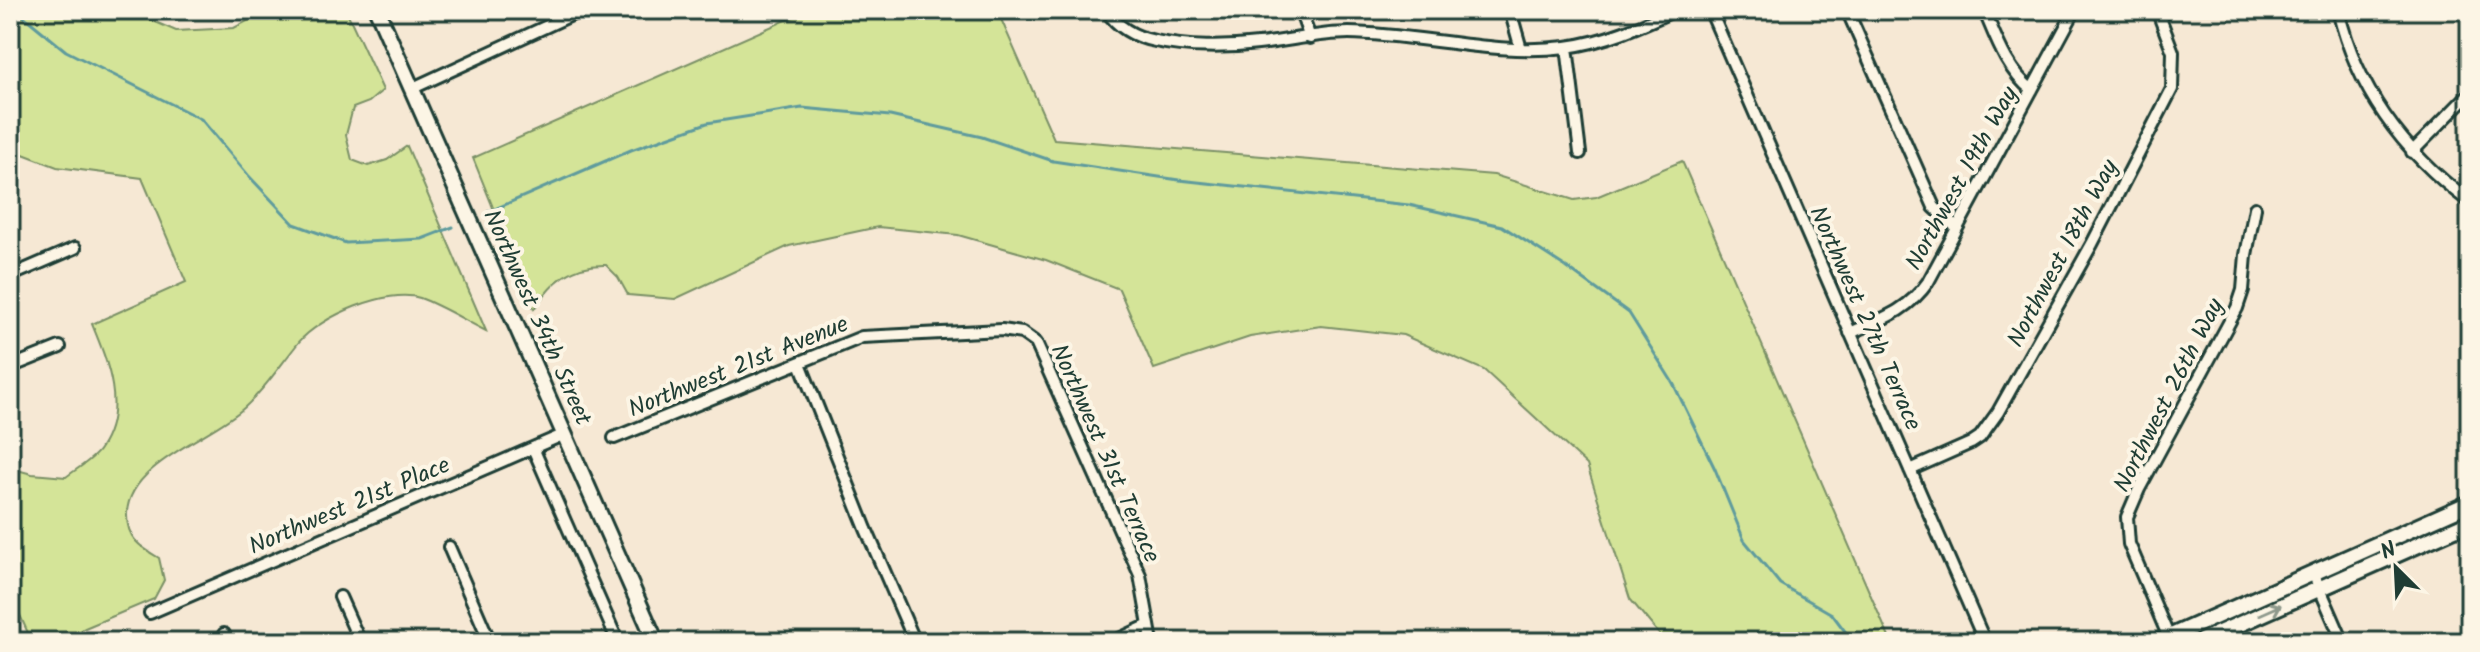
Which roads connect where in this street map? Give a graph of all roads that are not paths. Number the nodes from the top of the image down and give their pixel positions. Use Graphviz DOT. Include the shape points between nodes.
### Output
graph roads {
  1 [pos="377,10"];
  2 [pos="582,10"];
  3 [pos="1106,10"];
  4 [pos="1300,10"];
  5 [pos="1510,10"];
  6 [pos="1675,10"];
  7 [pos="1710,10"];
  8 [pos="1847,10"];
  9 [pos="1984,10"];
  10 [pos="2075,10"];
  11 [pos="2157,10"];
  12 [pos="2338,10"];
  13 [pos="1310,38"];
  14 [pos="1567,47"];
  15 [pos="1521,49"];
  16 [pos="413,88"];
  17 [pos="2032,90"];
  18 [pos="2470,93"];
  19 [pos="2412,152"];
  20 [pos="1580,153"];
  21 [pos="2470,202"];
  22 [pos="2255,208"];
  23 [pos="1957,228"];
  24 [pos="75,248"];
  25 [pos="10,276"];
  26 [pos="1022,333"];
  27 [pos="1850,333"];
  28 [pos="60,347"];
  29 [pos="800,363"];
  30 [pos="10,367"];
  31 [pos="565,434"];
  32 [pos="614,438"];
  33 [pos="533,448"];
  34 [pos="1910,470"];
  35 [pos="2470,503"];
  36 [pos="2470,522"];
  37 [pos="449,547"];
  38 [pos="2313,573"];
  39 [pos="2320,588"];
  40 [pos="340,597"];
  41 [pos="150,613"];
  42 [pos="1149,625"];
  43 [pos="2165,640"];
  44 [pos="360,642"];
  45 [pos="490,642"];
  46 [pos="618,642"];
  47 [pos="656,642"];
  48 [pos="915,642"];
  49 [pos="1113,642"];
  50 [pos="1152,642"];
  51 [pos="1985,642"];
  52 [pos="2199,642"];
  53 [pos="2343,642"];
  1 -- 16 [label="main road, Northwest 34th Street"];
  2 -- 16 [label="street"];
  3 -- 13 [label="street" via="1130,35 1157,42 1253,45"];
  4 -- 13 [label="street"];
  5 -- 15 [label="street"];
  6 -- 14 [label="street" via="1616,36"];
  7 -- 27 [label="street, Northwest 27th Terrace"];
  8 -- 23 [label="street" via="1934,207"];
  9 -- 17 [label="street" via="2019,81"];
  10 -- 17 [label="street, Northwest 19th Way"];
  11 -- 34 [label="street, Northwest 18th Way" via="2173,52 2172,89 2092,244 1980,437"];
  12 -- 19 [label="street" via="2358,69"];
  13 -- 15 [label="street" via="1347,33"];
  14 -- 15 [label="street"];
  14 -- 20 [label="street"];
  16 -- 31 [label="main road, Northwest 34th Street"];
  17 -- 23 [label="street, Northwest 19th Way"];
  18 -- 19 [label="street"];
  19 -- 21 [label="street"];
  22 -- 43 [label="street, Northwest 26th Way" via="2237,308 2127,517 2129,544"];
  23 -- 27 [label="street, Northwest 19th Way" via="1909,306"];
  24 -- 25 [label="street"];
  26 -- 29 [label="street, Northwest 21st Avenue" via="862,337"];
  26 -- 42 [label="street, Northwest 31st Terrace" via="1036,343 1140,575"];
  27 -- 34 [label="street, Northwest 27th Terrace"];
  28 -- 30 [label="street"];
  29 -- 32 [label="street, Northwest 21st Avenue"];
  29 -- 48 [label="street"];
  31 -- 33 [label="street, Northwest 21st Place"];
  31 -- 47 [label="main road, Northwest 34th Street"];
  33 -- 41 [label="street, Northwest 21st Place"];
  33 -- 46 [label="street"];
  34 -- 51 [label="street, Northwest 27th Terrace"];
  35 -- 38 [label="main road"];
  36 -- 39 [label="main road"];
  37 -- 45 [label="street"];
  38 -- 39 [label="street"];
  38 -- 43 [label="main road"];
  52 -- 39 [label="main road, one-way"];
  39 -- 53 [label="street"];
  40 -- 44 [label="street"];
  42 -- 49 [label="street"];
  42 -- 50 [label="street, Northwest 31st Terrace"];
}
